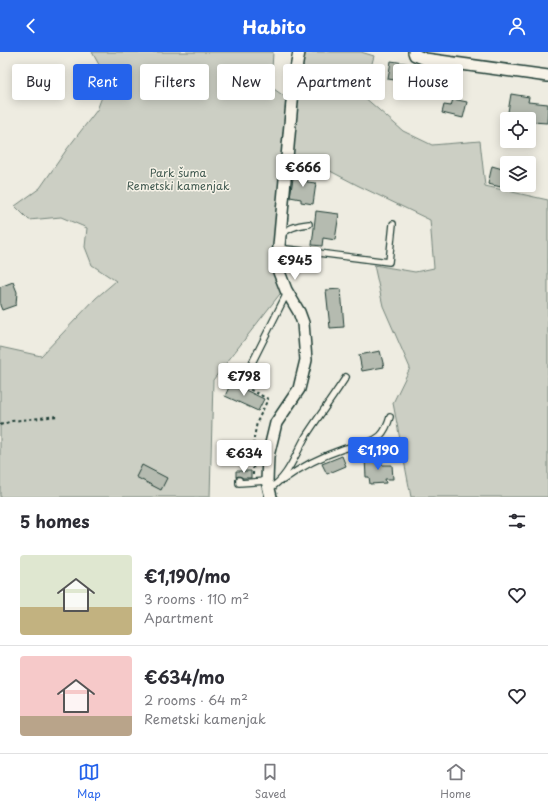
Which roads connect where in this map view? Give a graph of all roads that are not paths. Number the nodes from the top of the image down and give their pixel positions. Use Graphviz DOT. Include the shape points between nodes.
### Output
graph roads {
  1 [pos="300,52"];
  2 [pos="414,52"];
  3 [pos="548,66"];
  4 [pos="544,76"];
  5 [pos="309,224"];
  6 [pos="394,224"];
  7 [pos="280,237"];
  8 [pos="279,248"];
  9 [pos="286,290"];
  10 [pos="249,369"];
  11 [pos="346,377"];
  12 [pos="390,417"];
  13 [pos="239,480"];
  14 [pos="271,488"];
  1 -- 7 [label="street" via="294,80"];
  2 -- 4 [label="street" via="415,55 425,58"];
  3 -- 4 [label="street"];
  5 -- 7 [label="lane" via="286,230"];
  6 -- 8 [label="lane" via="388,262"];
  7 -- 8 [label="street"];
  8 -- 9 [label="street" via="279,272"];
  9 -- 10 [label="lane" via="285,297"];
  9 -- 14 [label="street" via="303,323 306,360 299,389 276,423 268,456"];
  11 -- 14 [label="lane" via="288,469"];
  12 -- 14 [label="lane" via="380,436 370,442 342,449 324,457 296,471"];
  13 -- 14 [label="lane" via="239,483"];
}
